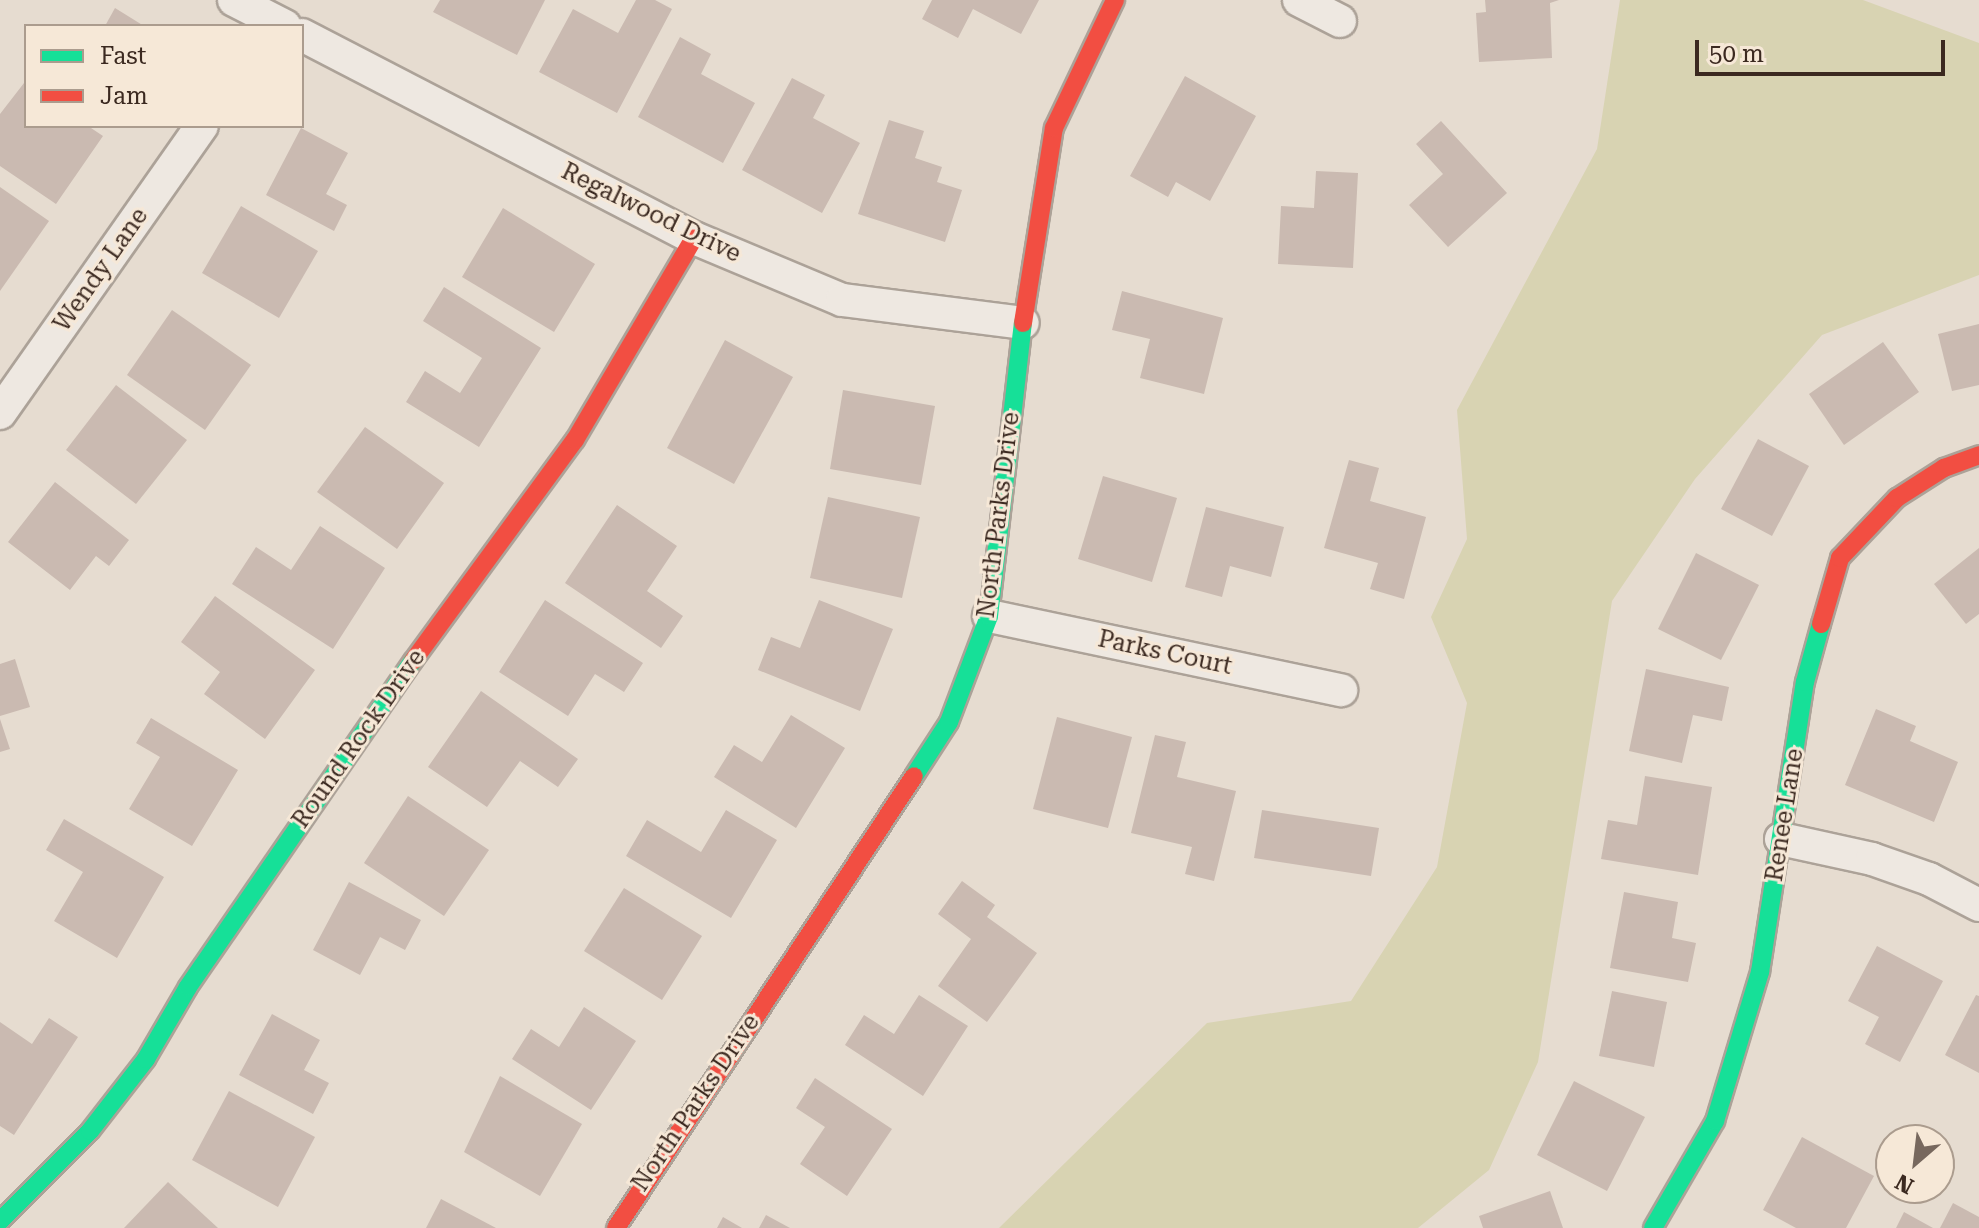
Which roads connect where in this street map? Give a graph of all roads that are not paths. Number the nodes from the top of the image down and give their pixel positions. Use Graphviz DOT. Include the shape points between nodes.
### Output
graph roads {
  1 [pos="234,0"];
  2 [pos="1115,0"];
  3 [pos="1299,0"];
  4 [pos="1340,21"];
  5 [pos="272,23"];
  6 [pos="304,36"];
  7 [pos="201,128"];
  8 [pos="694,238"];
  9 [pos="1023,323"];
  10 [pos="0,413"];
  11 [pos="1979,455"];
  12 [pos="989,616"];
  13 [pos="1341,690"];
  14 [pos="1781,839"];
  15 [pos="1979,905"];
  16 [pos="0,1221"];
  17 [pos="1662,1225"];
  18 [pos="616,1228"];
  1 -- 5 [label="street"];
  2 -- 9 [label="street, North Parks Drive" via="1054,128"];
  3 -- 4 [label="street"];
  6 -- 8 [label="street, Regalwood Drive"];
  7 -- 10 [label="street, Wendy Lane"];
  8 -- 9 [label="street, Regalwood Drive" via="842,300"];
  8 -- 16 [label="street, Round Rock Drive" via="575,440 365,727 188,987 146,1059 90,1131"];
  9 -- 12 [label="street, North Parks Drive"];
  11 -- 14 [label="street, Renee Lane" via="1944,468 1897,498 1840,558 1805,682"];
  12 -- 13 [label="street, Parks Court"];
  12 -- 18 [label="street, North Parks Drive" via="949,722"];
  14 -- 15 [label="street" via="1872,859 1929,879"];
  14 -- 17 [label="street, Renee Lane" via="1760,972 1715,1121"];
}
